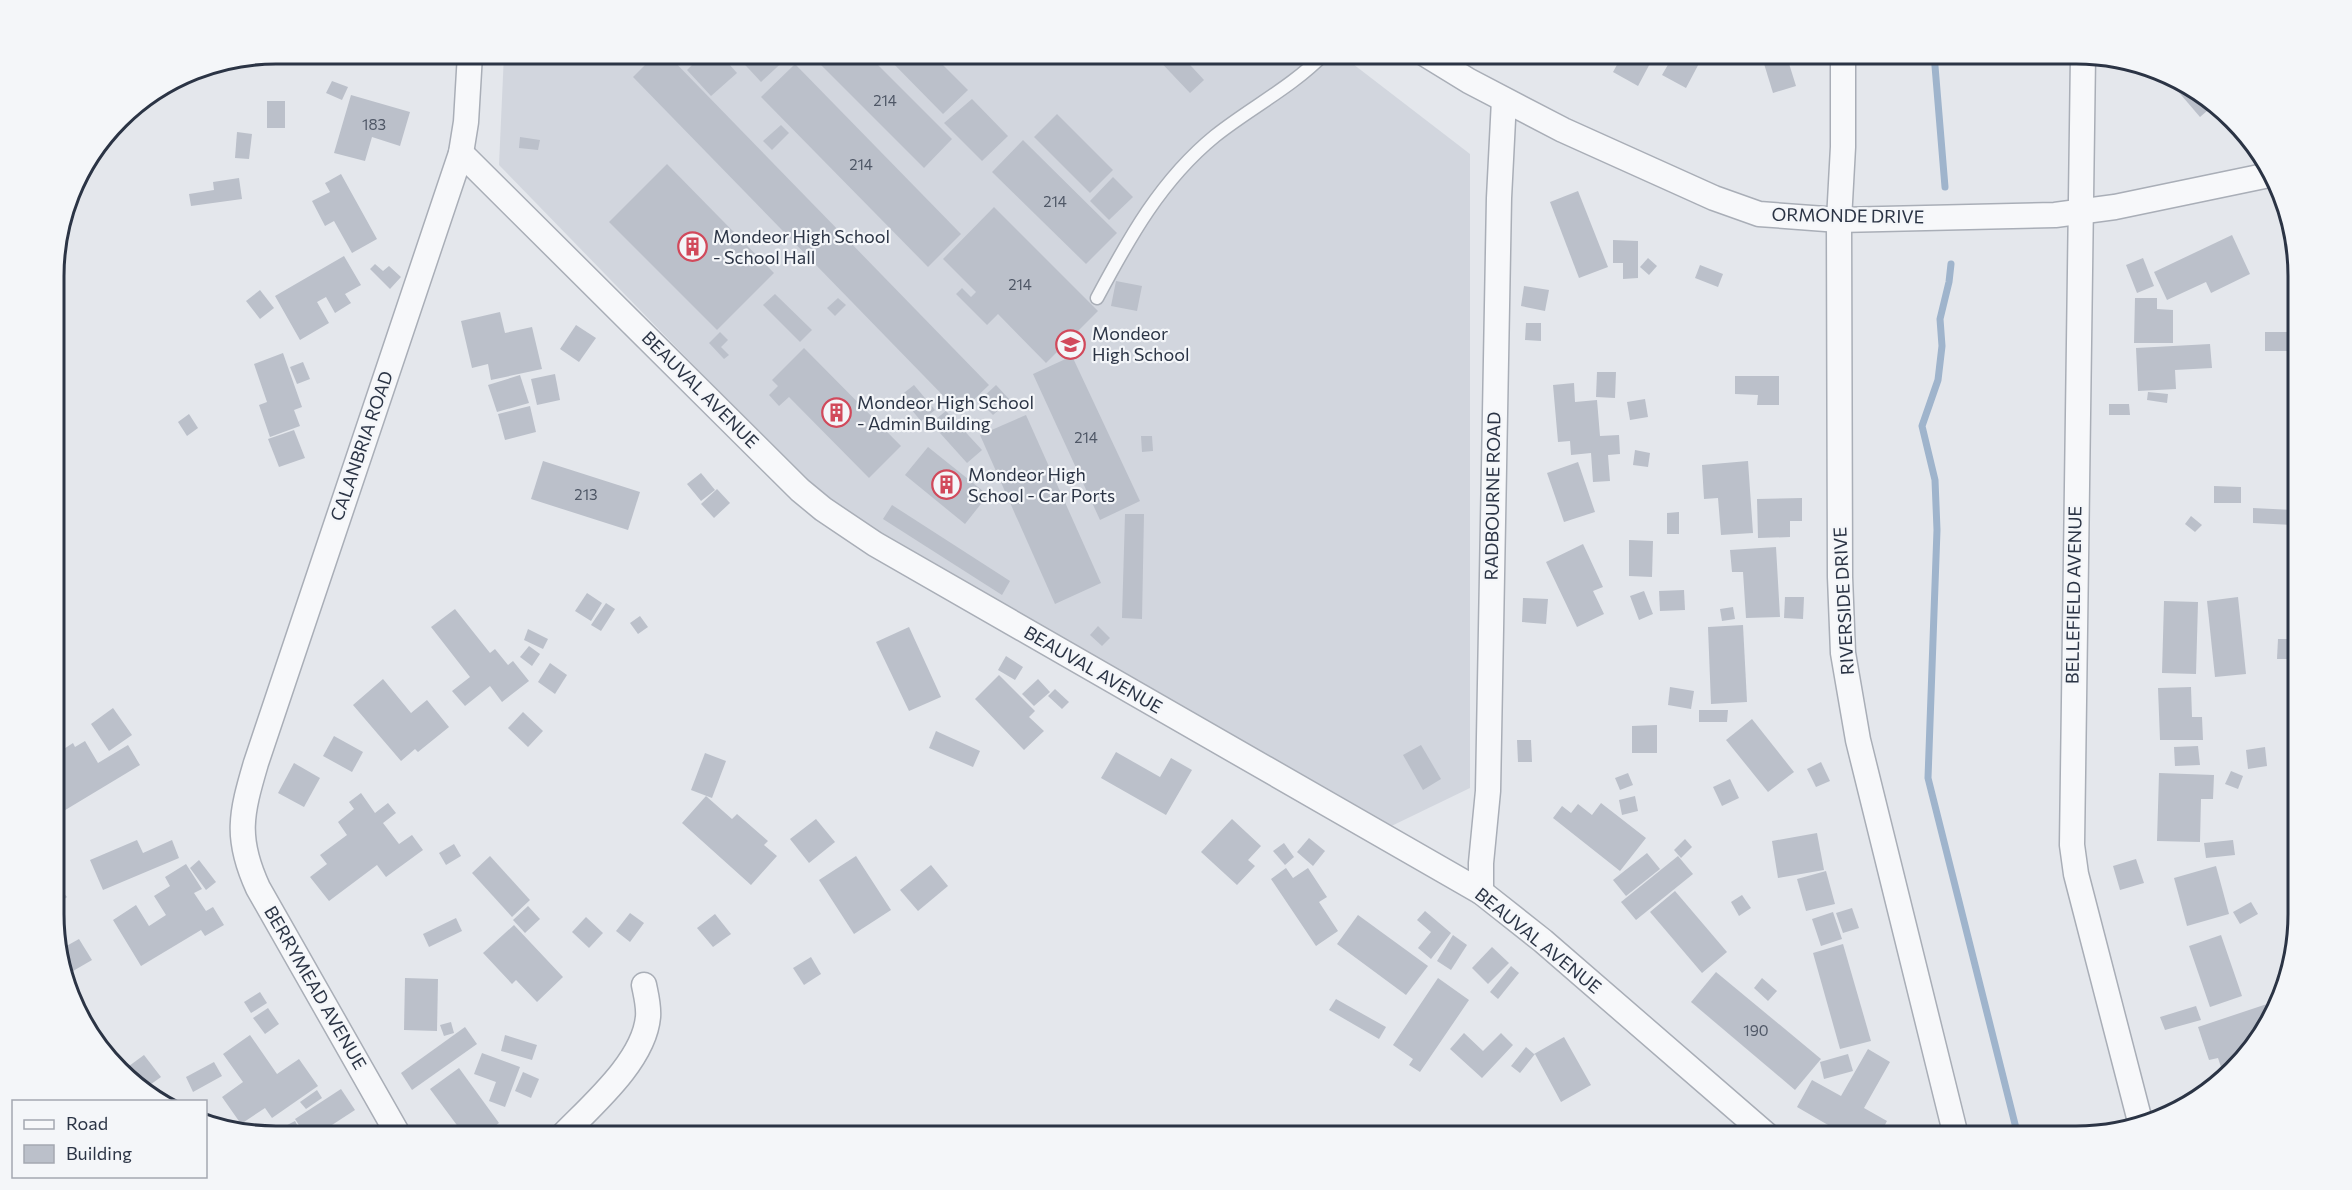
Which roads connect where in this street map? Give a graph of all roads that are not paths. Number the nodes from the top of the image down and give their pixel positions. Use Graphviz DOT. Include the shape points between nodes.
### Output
graph roads {
  1 [pos="469,64"];
  2 [pos="1314,64"];
  3 [pos="1442,64"];
  4 [pos="1843,64"];
  5 [pos="2083,65"];
  6 [pos="1504,100"];
  7 [pos="461,153"];
  8 [pos="2262,176"];
  9 [pos="2082,213"];
  10 [pos="1839,220"];
  11 [pos="1097,298"];
  12 [pos="241,835"];
  13 [pos="1481,892"];
  14 [pos="644,985"];
  15 [pos="2139,1116"];
  16 [pos="393,1126"];
  17 [pos="572,1126"];
  18 [pos="1756,1126"];
  19 [pos="1954,1126"];
  1 -- 7 [label="street, CALANBRIA ROAD"];
  2 -- 11 [label="lane" via="1214,136 1189,160 1133,230"];
  3 -- 6 [label="street, ORMONDE DRIVE"];
  4 -- 10 [label="street, RIVERSIDE DRIVE"];
  5 -- 9 [label="street, BELLEFIELD AVENUE"];
  6 -- 10 [label="street, ORMONDE DRIVE" via="1739,208 1780,217"];
  6 -- 13 [label="street, RADBOURNE ROAD" via="1488,791"];
  7 -- 12 [label="street, CALANBRIA ROAD" via="256,763"];
  7 -- 13 [label="street, BEAUVAL AVENUE" via="823,509 875,544"];
  8 -- 9 [label="street, ORMONDE DRIVE"];
  9 -- 10 [label="street, ORMONDE DRIVE"];
  9 -- 15 [label="street, BELLEFIELD AVENUE" via="2072,845 2076,874"];
  10 -- 19 [label="street, RIVERSIDE DRIVE" via="1843,653 1858,740"];
  12 -- 16 [label="street, BERRYMEAD AVENUE" via="258,888"];
  13 -- 18 [label="street, BEAUVAL AVENUE"];
  14 -- 17 [label="street" via="648,1016 641,1041 610,1087"];
}
